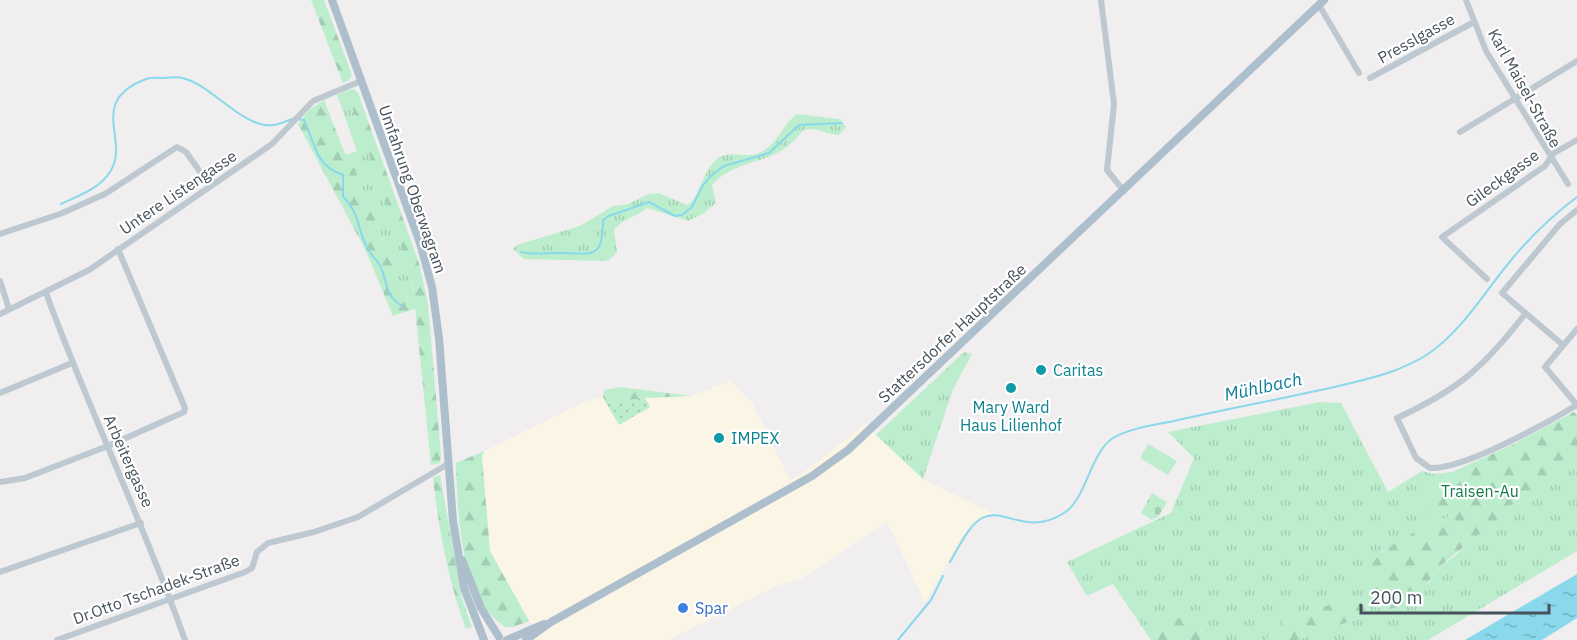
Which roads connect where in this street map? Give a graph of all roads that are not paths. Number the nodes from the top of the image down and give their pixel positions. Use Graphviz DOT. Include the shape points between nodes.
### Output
graph roads {
  1 [pos="332,0"];
  2 [pos="1101,0"];
  3 [pos="1466,0"];
  4 [pos="1322,2"];
  5 [pos="1474,22"];
  6 [pos="1577,61"];
  7 [pos="1359,73"];
  8 [pos="1370,78"];
  9 [pos="361,81"];
  10 [pos="1514,99"];
  11 [pos="1460,132"];
  12 [pos="1577,140"];
  13 [pos="1550,159"];
  14 [pos="1568,184"];
  15 [pos="210,186"];
  16 [pos="1124,191"];
  17 [pos="1577,210"];
  18 [pos="0,234"];
  19 [pos="118,249"];
  20 [pos="1486,279"];
  21 [pos="0,281"];
  22 [pos="46,293"];
  23 [pos="9,309"];
  24 [pos="0,314"];
  25 [pos="1525,314"];
  26 [pos="1577,329"];
  27 [pos="1563,345"];
  28 [pos="72,363"];
  29 [pos="0,393"];
  30 [pos="1577,405"];
  31 [pos="108,446"];
  32 [pos="448,464"];
  33 [pos="0,482"];
  34 [pos="141,523"];
  35 [pos="463,571"];
  36 [pos="0,572"];
  37 [pos="171,599"];
  38 [pos="551,622"];
  39 [pos="76,637"];
  40 [pos="505,639"];
  41 [pos="57,640"];
  42 [pos="185,640"];
  43 [pos="484,640"];
  44 [pos="489,640"];
  45 [pos="526,640"];
  1 -- 9 [label="main road, Umfahrung Oberwagram"];
  2 -- 16 [label="street" via="1114,104 1107,170"];
  3 -- 5 [label="street, Karl Maisel-Straße"];
  4 -- 7 [label="street"];
  4 -- 16 [label="main road, Stattersdorfer Hauptstraße"];
  5 -- 8 [label="street, Presslgasse"];
  5 -- 10 [label="street, Karl Maisel-Straße"];
  6 -- 10 [label="street"];
  9 -- 15 [label="street, Untere Listengasse" via="319,98 272,144"];
  9 -- 32 [label="main road, Umfahrung Oberwagram" via="432,287"];
  10 -- 11 [label="street"];
  10 -- 13 [label="street, Karl Maisel-Straße"];
  12 -- 13 [label="street, Gileckgasse"];
  13 -- 14 [label="street, Karl Maisel-Straße"];
  13 -- 20 [label="street, Gileckgasse" via="1442,237"];
  15 -- 18 [label="street" via="186,152 177,147 105,194"];
  15 -- 19 [label="street, Untere Listengasse"];
  16 -- 38 [label="main road, Stattersdorfer Hauptstraße" via="848,450 812,476"];
  17 -- 25 [label="street" via="1560,224 1502,293"];
  19 -- 22 [label="street, Untere Listengasse"];
  19 -- 31 [label="street" via="185,408 182,414"];
  21 -- 23 [label="street"];
  22 -- 23 [label="street, Untere Listengasse"];
  22 -- 28 [label="street, Arbeitergasse"];
  23 -- 24 [label="street, Untere Listengasse"];
  25 -- 27 [label="street"];
  25 -- 30 [label="street" via="1471,376 1437,400 1397,418 1416,458 1430,468 1447,466 1530,434"];
  26 -- 27 [label="street"];
  27 -- 30 [label="street" via="1545,367"];
  28 -- 29 [label="street"];
  28 -- 31 [label="street, Arbeitergasse"];
  31 -- 33 [label="street" via="25,478"];
  31 -- 34 [label="street, Arbeitergasse"];
  32 -- 35 [label="main road, Umfahrung Oberwagram"];
  32 -- 37 [label="street, Dr.Otto Tschadek-Straße" via="375,509 314,532 268,543 244,572"];
  34 -- 36 [label="street"];
  34 -- 37 [label="street, Arbeitergasse"];
  35 -- 40 [label="main road" via="481,608"];
  35 -- 43 [label="main road" via="468,600"];
  37 -- 39 [label="street, Dr.Otto Tschadek-Straße"];
  37 -- 42 [label="street, Arbeitergasse"];
  38 -- 40 [label="main road, Stattersdorfer Hauptstraße"];
  38 -- 45 [label="main road, Stattersdorfer Hauptstraße"];
  39 -- 41 [label="street, Dr.Otto Tschadek-Straße"];
  40 -- 44 [label="main road, Stattersdorfer Hauptstraße"];
}
